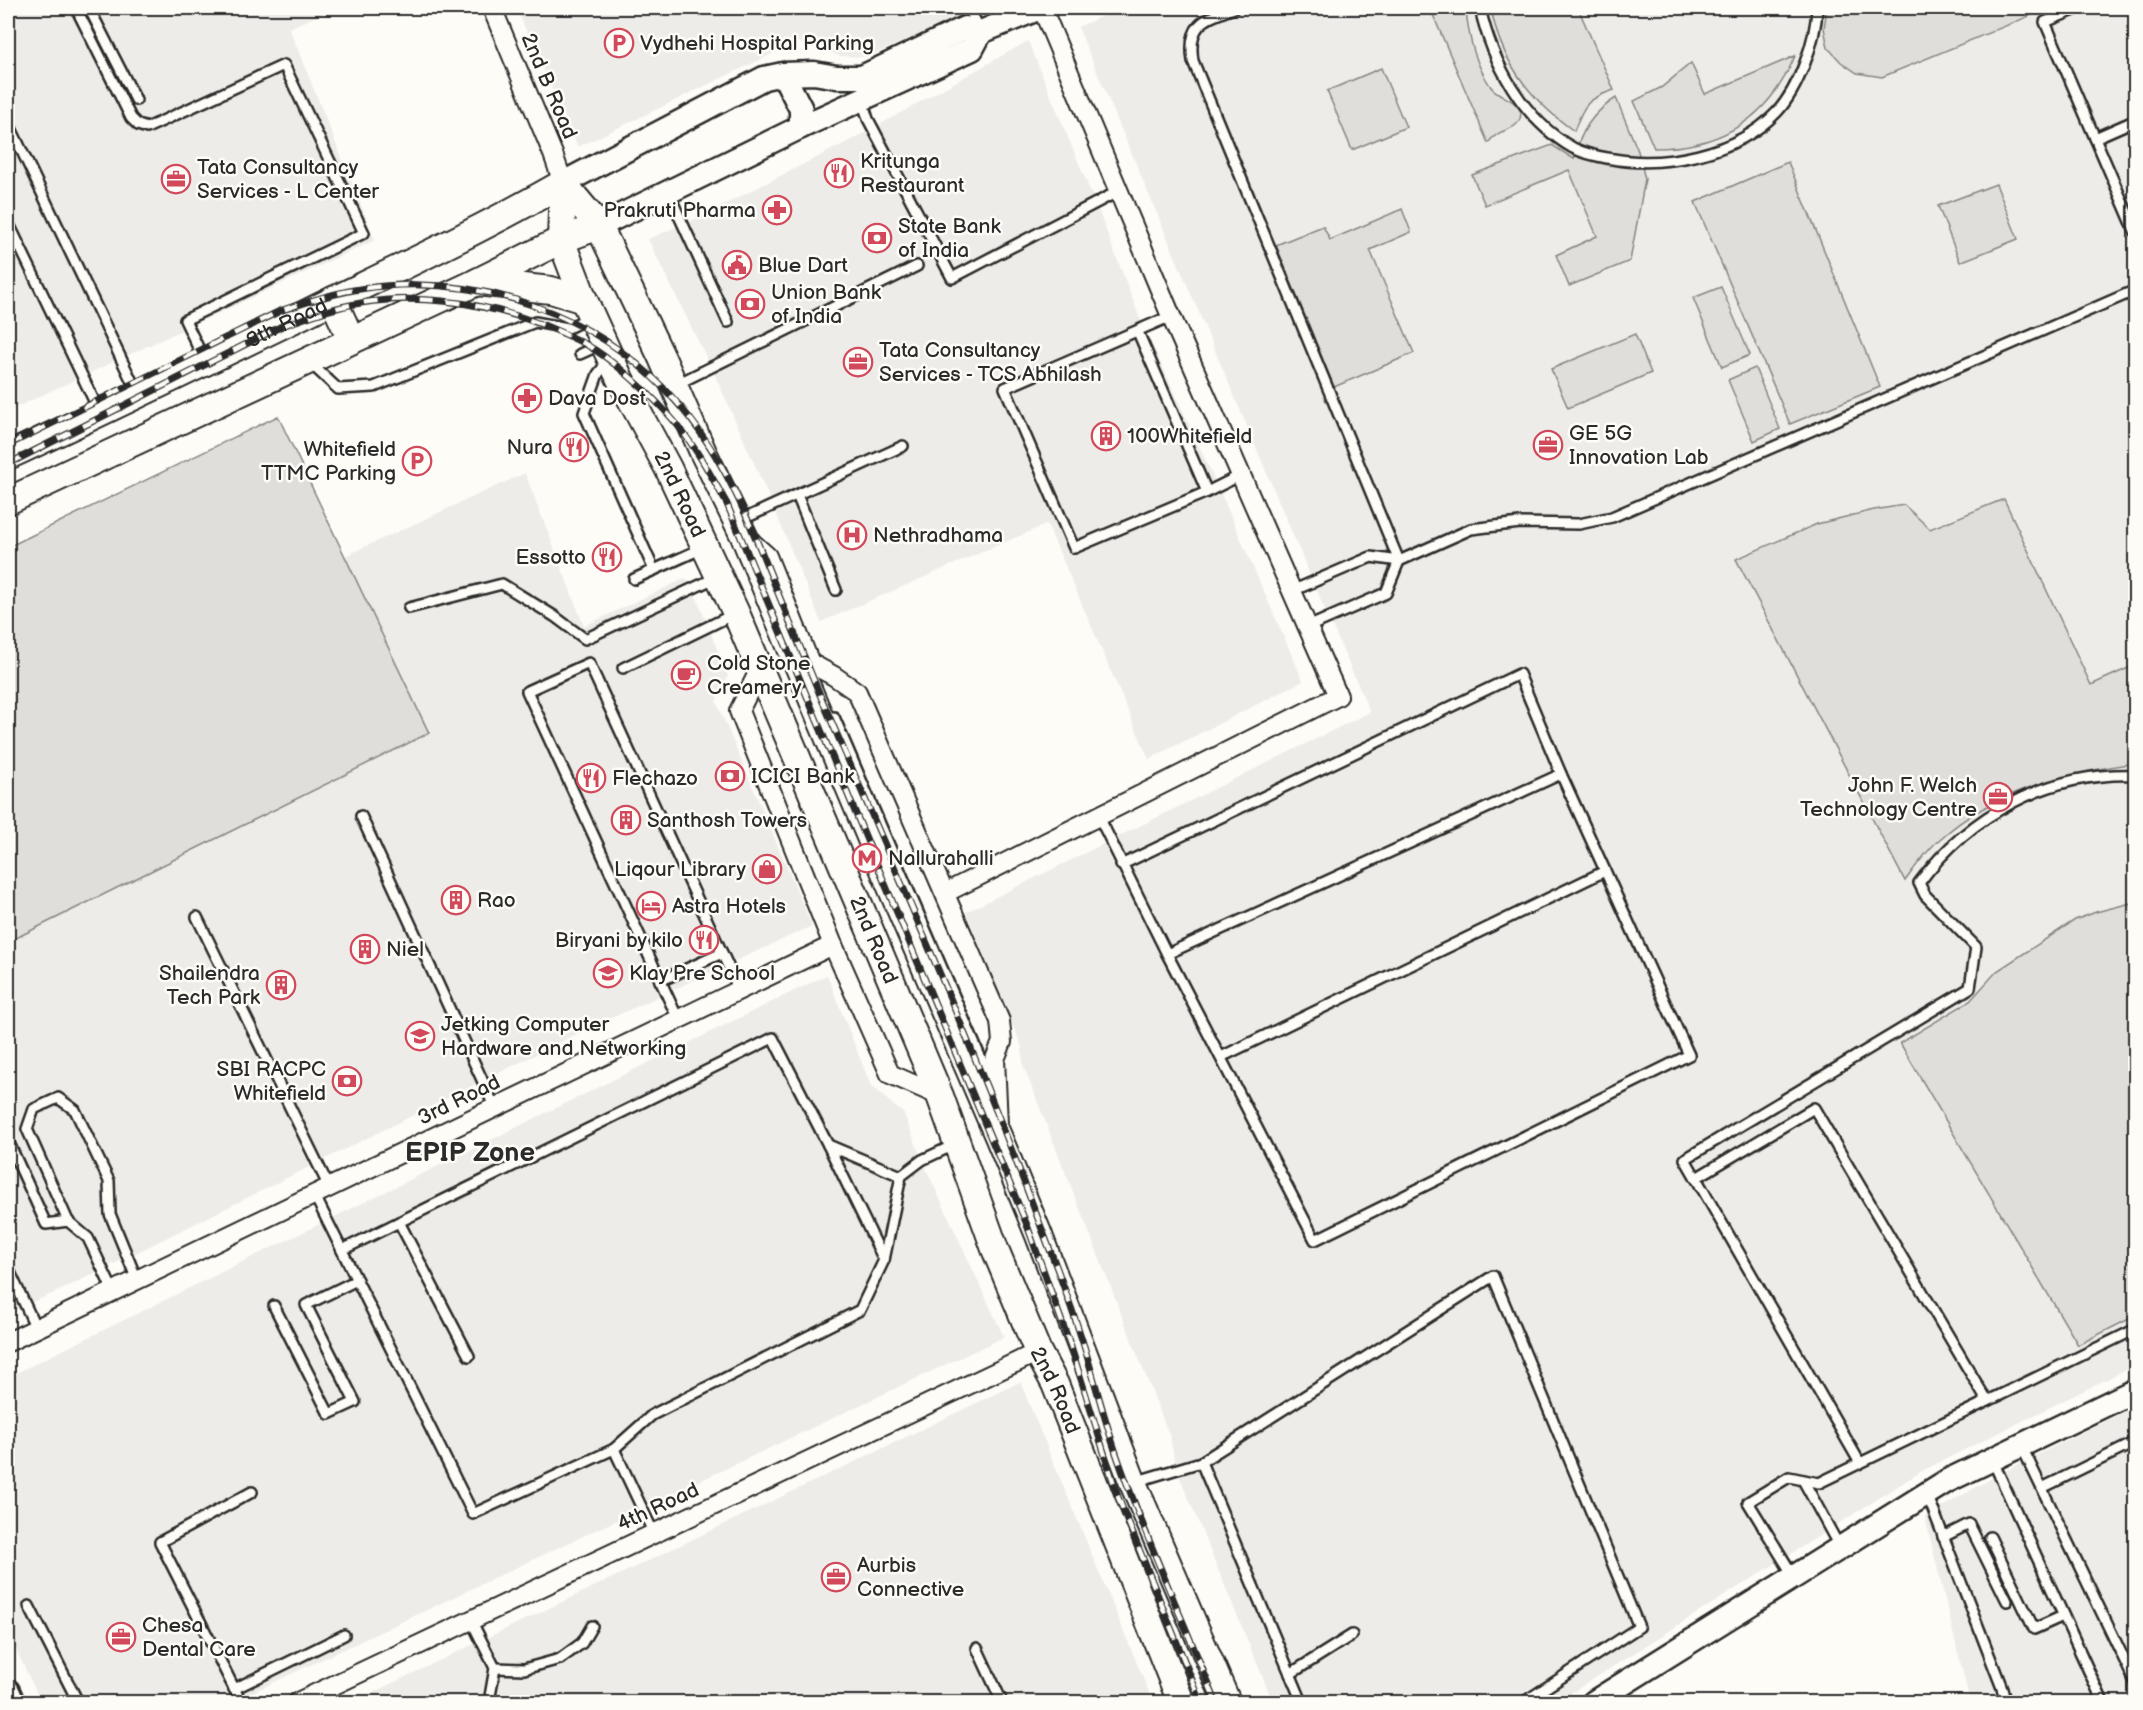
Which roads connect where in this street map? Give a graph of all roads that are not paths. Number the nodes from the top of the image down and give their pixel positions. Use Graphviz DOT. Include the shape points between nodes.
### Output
graph roads {
  1 [pos="76,8"];
  2 [pos="89,8"];
  3 [pos="492,8"];
  4 [pos="969,8"];
  5 [pos="1041,8"];
  6 [pos="1234,8"];
  7 [pos="1480,8"];
  8 [pos="1817,8"];
  9 [pos="2079,8"];
  10 [pos="2063,11"];
  11 [pos="981,32"];
  12 [pos="783,74"];
  13 [pos="837,77"];
  14 [pos="136,100"];
  15 [pos="854,104"];
  16 [pos="2136,120"];
  17 [pos="8,122"];
  18 [pos="801,127"];
  19 [pos="2095,138"];
  20 [pos="563,183"];
  21 [pos="1119,191"];
  22 [pos="668,192"];
  23 [pos="8,222"];
  24 [pos="599,226"];
  25 [pos="2136,233"];
  26 [pos="561,240"];
  27 [pos="917,266"];
  28 [pos="477,282"];
  29 [pos="2136,290"];
  30 [pos="333,300"];
  31 [pos="588,308"];
  32 [pos="1171,316"];
  33 [pos="728,322"];
  34 [pos="1138,332"];
  35 [pos="351,339"];
  36 [pos="607,351"];
  37 [pos="580,354"];
  38 [pos="307,361"];
  39 [pos="205,362"];
  40 [pos="674,386"];
  41 [pos="138,395"];
  42 [pos="100,413"];
  43 [pos="903,446"];
  44 [pos="8,456"];
  45 [pos="712,470"];
  46 [pos="1241,475"];
  47 [pos="676,485"];
  48 [pos="1207,492"];
  49 [pos="797,495"];
  50 [pos="8,501"];
  51 [pos="741,529"];
  52 [pos="705,547"];
  53 [pos="1399,561"];
  54 [pos="654,570"];
  55 [pos="719,576"];
  56 [pos="634,579"];
  57 [pos="836,590"];
  58 [pos="1292,591"];
  59 [pos="409,608"];
  60 [pos="736,613"];
  61 [pos="1308,627"];
  62 [pos="623,668"];
  63 [pos="759,671"];
  64 [pos="829,706"];
  65 [pos="1561,774"];
  66 [pos="2136,775"];
  67 [pos="362,816"];
  68 [pos="1099,817"];
  69 [pos="1122,865"];
  70 [pos="1605,871"];
  71 [pos="945,893"];
  72 [pos="197,917"];
  73 [pos="833,945"];
  74 [pos="722,953"];
  75 [pos="1167,954"];
  76 [pos="660,981"];
  77 [pos="739,990"];
  78 [pos="678,1019"];
  79 [pos="1221,1057"];
  80 [pos="996,1094"];
  81 [pos="940,1096"];
  82 [pos="495,1108"];
  83 [pos="999,1136"];
  84 [pos="8,1140"];
  85 [pos="958,1143"];
  86 [pos="828,1145"];
  87 [pos="901,1176"];
  88 [pos="1696,1178"];
  89 [pos="322,1191"];
  90 [pos="68,1221"];
  91 [pos="399,1222"];
  92 [pos="342,1250"];
  93 [pos="884,1260"];
  94 [pos="8,1268"];
  95 [pos="137,1280"];
  96 [pos="357,1280"];
  97 [pos="113,1291"];
  98 [pos="274,1306"];
  99 [pos="36,1328"];
  100 [pos="2136,1329"];
  101 [pos="8,1342"];
  102 [pos="1038,1352"];
  103 [pos="469,1356"];
  104 [pos="2136,1390"];
  105 [pos="1987,1401"];
  106 [pos="2136,1442"];
  107 [pos="2021,1445"];
  108 [pos="614,1449"];
  109 [pos="1992,1459"];
  110 [pos="1201,1462"];
  111 [pos="1860,1463"];
  112 [pos="1803,1480"];
  113 [pos="1133,1483"];
  114 [pos="2042,1488"];
  115 [pos="252,1492"];
  116 [pos="1927,1494"];
  117 [pos="654,1534"];
  118 [pos="1943,1537"];
  119 [pos="1990,1537"];
  120 [pos="1840,1548"];
  121 [pos="1794,1577"];
  122 [pos="2007,1601"];
  123 [pos="29,1606"];
  124 [pos="2063,1616"];
  125 [pos="471,1620"];
  126 [pos="592,1626"];
  127 [pos="344,1635"];
  128 [pos="1352,1635"];
  129 [pos="976,1648"];
  130 [pos="495,1668"];
  131 [pos="1290,1674"];
  132 [pos="2136,1684"];
  133 [pos="234,1689"];
  134 [pos="8,1691"];
  135 [pos="13,1702"];
  136 [pos="78,1702"];
  137 [pos="241,1702"];
  138 [pos="298,1702"];
  139 [pos="489,1702"];
  140 [pos="1002,1702"];
  141 [pos="1181,1702"];
  142 [pos="1227,1702"];
  143 [pos="1302,1702"];
  144 [pos="1524,1702"];
  145 [pos="1594,1702"];
  146 [pos="2006,1702"];
  147 [pos="2103,1702"];
  1 -- 39 [label="lane" via="131,118 147,128 284,65 364,233 185,320"];
  2 -- 14 [label="lane"];
  3 -- 20 [label="street, 2nd B Road"];
  4 -- 11 [label="lane"];
  5 -- 11 [label="street"];
  5 -- 21 [label="street"];
  6 -- 53 [label="lane" via="1212,15 1199,26 1192,43 1192,62"];
  7 -- 8 [label="lane" via="1490,45 1509,84 1538,120 1574,148 1596,156 1643,162 1689,157 1718,148 1777,112 1805,61"];
  9 -- 10 [label="lane"];
  10 -- 19 [label="lane" via="2045,22"];
  11 -- 13 [label="street" via="965,28 862,77"];
  11 -- 15 [label="street" via="972,49"];
  12 -- 13 [label="street"];
  12 -- 18 [label="street" via="801,109"];
  12 -- 20 [label="street" via="764,78"];
  13 -- 15 [label="street"];
  15 -- 18 [label="street"];
  15 -- 21 [label="lane" via="868,119 952,278"];
  16 -- 19 [label="lane"];
  17 -- 41 [label="lane"];
  18 -- 22 [label="street"];
  19 -- 25 [label="lane"];
  20 -- 24 [label="main road, 2nd Road"];
  20 -- 26 [label="main road, 2nd Road"];
  20 -- 30 [label="main road, 8th Road"];
  21 -- 32 [label="street"];
  22 -- 24 [label="street"];
  22 -- 33 [label="lane"];
  23 -- 42 [label="lane"];
  24 -- 26 [label="main road, 8th Road"];
  24 -- 40 [label="main road, 2nd Road"];
  26 -- 28 [label="main road, 8th Road"];
  26 -- 31 [label="main road, 2nd Road"];
  27 -- 40 [label="lane"];
  28 -- 31 [label="main road" via="551,290"];
  28 -- 35 [label="main road, 8th Road"];
  29 -- 53 [label="lane" via="1612,517 1579,524 1520,523 1471,530"];
  30 -- 35 [label="main road"];
  30 -- 39 [label="main road, 8th Road"];
  31 -- 36 [label="main road, 2nd Road"];
  31 -- 38 [label="lane" via="568,328 535,322 374,387 338,389"];
  32 -- 34 [label="lane"];
  32 -- 46 [label="street"];
  34 -- 48 [label="lane"];
  34 -- 48 [label="lane" via="1005,388 1074,548"];
  35 -- 38 [label="main road, 8th Road"];
  36 -- 37 [label="lane"];
  36 -- 47 [label="main road, 2nd Road"];
  36 -- 54 [label="lane" via="584,413"];
  38 -- 50 [label="main road, 8th Road"];
  39 -- 41 [label="main road, 8th Road"];
  40 -- 45 [label="main road, 2nd Road"];
  41 -- 42 [label="main road, 8th Road"];
  42 -- 44 [label="main road, 8th Road"];
  43 -- 49 [label="lane"];
  45 -- 47 [label="main road"];
  45 -- 51 [label="main road, 2nd Road"];
  46 -- 48 [label="lane"];
  46 -- 58 [label="street"];
  47 -- 52 [label="main road, 2nd Road"];
  49 -- 51 [label="lane"];
  49 -- 57 [label="lane"];
  51 -- 71 [label="street" via="767,556 812,668 834,676 857,692"];
  51 -- 83 [label="main road, 2nd Road"];
  52 -- 54 [label="lane"];
  52 -- 55 [label="main road, 2nd Road"];
  53 -- 58 [label="lane" via="1371,557"];
  53 -- 61 [label="lane" via="1386,593"];
  54 -- 56 [label="lane"];
  55 -- 59 [label="lane" via="585,639 502,584"];
  55 -- 60 [label="main road, 2nd Road"];
  58 -- 61 [label="street"];
  60 -- 62 [label="lane"];
  60 -- 63 [label="main road, 2nd Road"];
  61 -- 68 [label="street" via="1338,696"];
  63 -- 73 [label="street" via="739,711"];
  63 -- 81 [label="main road, 2nd Road"];
  64 -- 80 [label="lane"];
  65 -- 69 [label="lane" via="1519,674"];
  65 -- 70 [label="lane"];
  65 -- 75 [label="lane"];
  66 -- 88 [label="lane" via="2083,780 2038,791 1996,811 1954,843 1919,884 1976,947 1970,988 1685,1159"];
  67 -- 82 [label="lane"];
  68 -- 69 [label="lane"];
  68 -- 71 [label="street"];
  69 -- 75 [label="lane"];
  70 -- 79 [label="lane"];
  70 -- 79 [label="lane" via="1689,1055 1315,1240"];
  71 -- 80 [label="street" via="1000,1021 1002,1042 995,1059"];
  72 -- 89 [label="lane"];
  73 -- 77 [label="street, 3rd Road"];
  73 -- 81 [label="street" via="890,1074"];
  74 -- 76 [label="lane" via="688,962"];
  74 -- 76 [label="lane" via="589,663 527,691"];
  74 -- 77 [label="lane"];
  75 -- 79 [label="lane"];
  76 -- 78 [label="lane"];
  77 -- 78 [label="street, 3rd Road"];
  78 -- 82 [label="street, 3rd Road"];
  80 -- 83 [label="street"];
  81 -- 85 [label="main road, 2nd Road"];
  82 -- 89 [label="street, 3rd Road"];
  83 -- 113 [label="main road, 2nd Road"];
  84 -- 90 [label="lane" via="46,1224"];
  85 -- 87 [label="lane" via="922,1160"];
  85 -- 102 [label="main road, 2nd Road" via="994,1249"];
  86 -- 87 [label="lane"];
  86 -- 91 [label="lane" via="773,1038"];
  86 -- 93 [label="lane"];
  87 -- 93 [label="lane"];
  88 -- 105 [label="lane" via="1814,1108"];
  88 -- 111 [label="lane"];
  89 -- 92 [label="lane"];
  89 -- 95 [label="street, 3rd Road"];
  90 -- 95 [label="lane" via="27,1130 34,1109 58,1098 75,1110 109,1181 110,1214"];
  90 -- 97 [label="lane" via="88,1238"];
  91 -- 92 [label="lane"];
  91 -- 103 [label="lane"];
  92 -- 96 [label="lane"];
  93 -- 108 [label="lane" via="861,1310 652,1415"];
  94 -- 99 [label="lane"];
  95 -- 97 [label="street, 3rd Road"];
  96 -- 98 [label="lane" via="306,1305 355,1401 329,1414"];
  96 -- 108 [label="lane" via="473,1514"];
  97 -- 99 [label="street, 3rd Road"];
  99 -- 101 [label="street, 3rd Road"];
  100 -- 105 [label="lane"];
  102 -- 117 [label="street, 4th Road"];
  102 -- 141 [label="main road, 2nd Road" via="1055,1384"];
  104 -- 107 [label="street"];
  105 -- 111 [label="lane"];
  106 -- 114 [label="lane"];
  107 -- 109 [label="street"];
  107 -- 114 [label="lane"];
  108 -- 117 [label="lane"];
  109 -- 116 [label="street"];
  109 -- 124 [label="lane"];
  110 -- 113 [label="lane"];
  110 -- 131 [label="lane"];
  110 -- 144 [label="lane" via="1493,1276 1639,1627"];
  111 -- 112 [label="lane" via="1819,1483"];
  112 -- 120 [label="lane"];
  112 -- 121 [label="lane" via="1789,1477 1748,1502"];
  113 -- 142 [label="main road, 2nd Road"];
  114 -- 132 [label="lane"];
  115 -- 133 [label="lane" via="160,1542"];
  116 -- 118 [label="lane"];
  116 -- 120 [label="street"];
  117 -- 125 [label="street, 4th Road"];
  118 -- 122 [label="lane" via="1969,1524"];
  118 -- 146 [label="lane"];
  119 -- 124 [label="lane" via="2034,1629"];
  120 -- 121 [label="street"];
  121 -- 145 [label="street"];
  123 -- 136 [label="lane"];
  124 -- 147 [label="lane"];
  125 -- 130 [label="lane"];
  125 -- 138 [label="street, 4th Road"];
  126 -- 130 [label="lane" via="582,1643 560,1659 524,1669"];
  127 -- 133 [label="lane"];
  128 -- 131 [label="lane"];
  129 -- 140 [label="lane"];
  130 -- 139 [label="lane"];
  131 -- 143 [label="lane"];
  133 -- 137 [label="lane"];
  134 -- 135 [label="street"];
}
